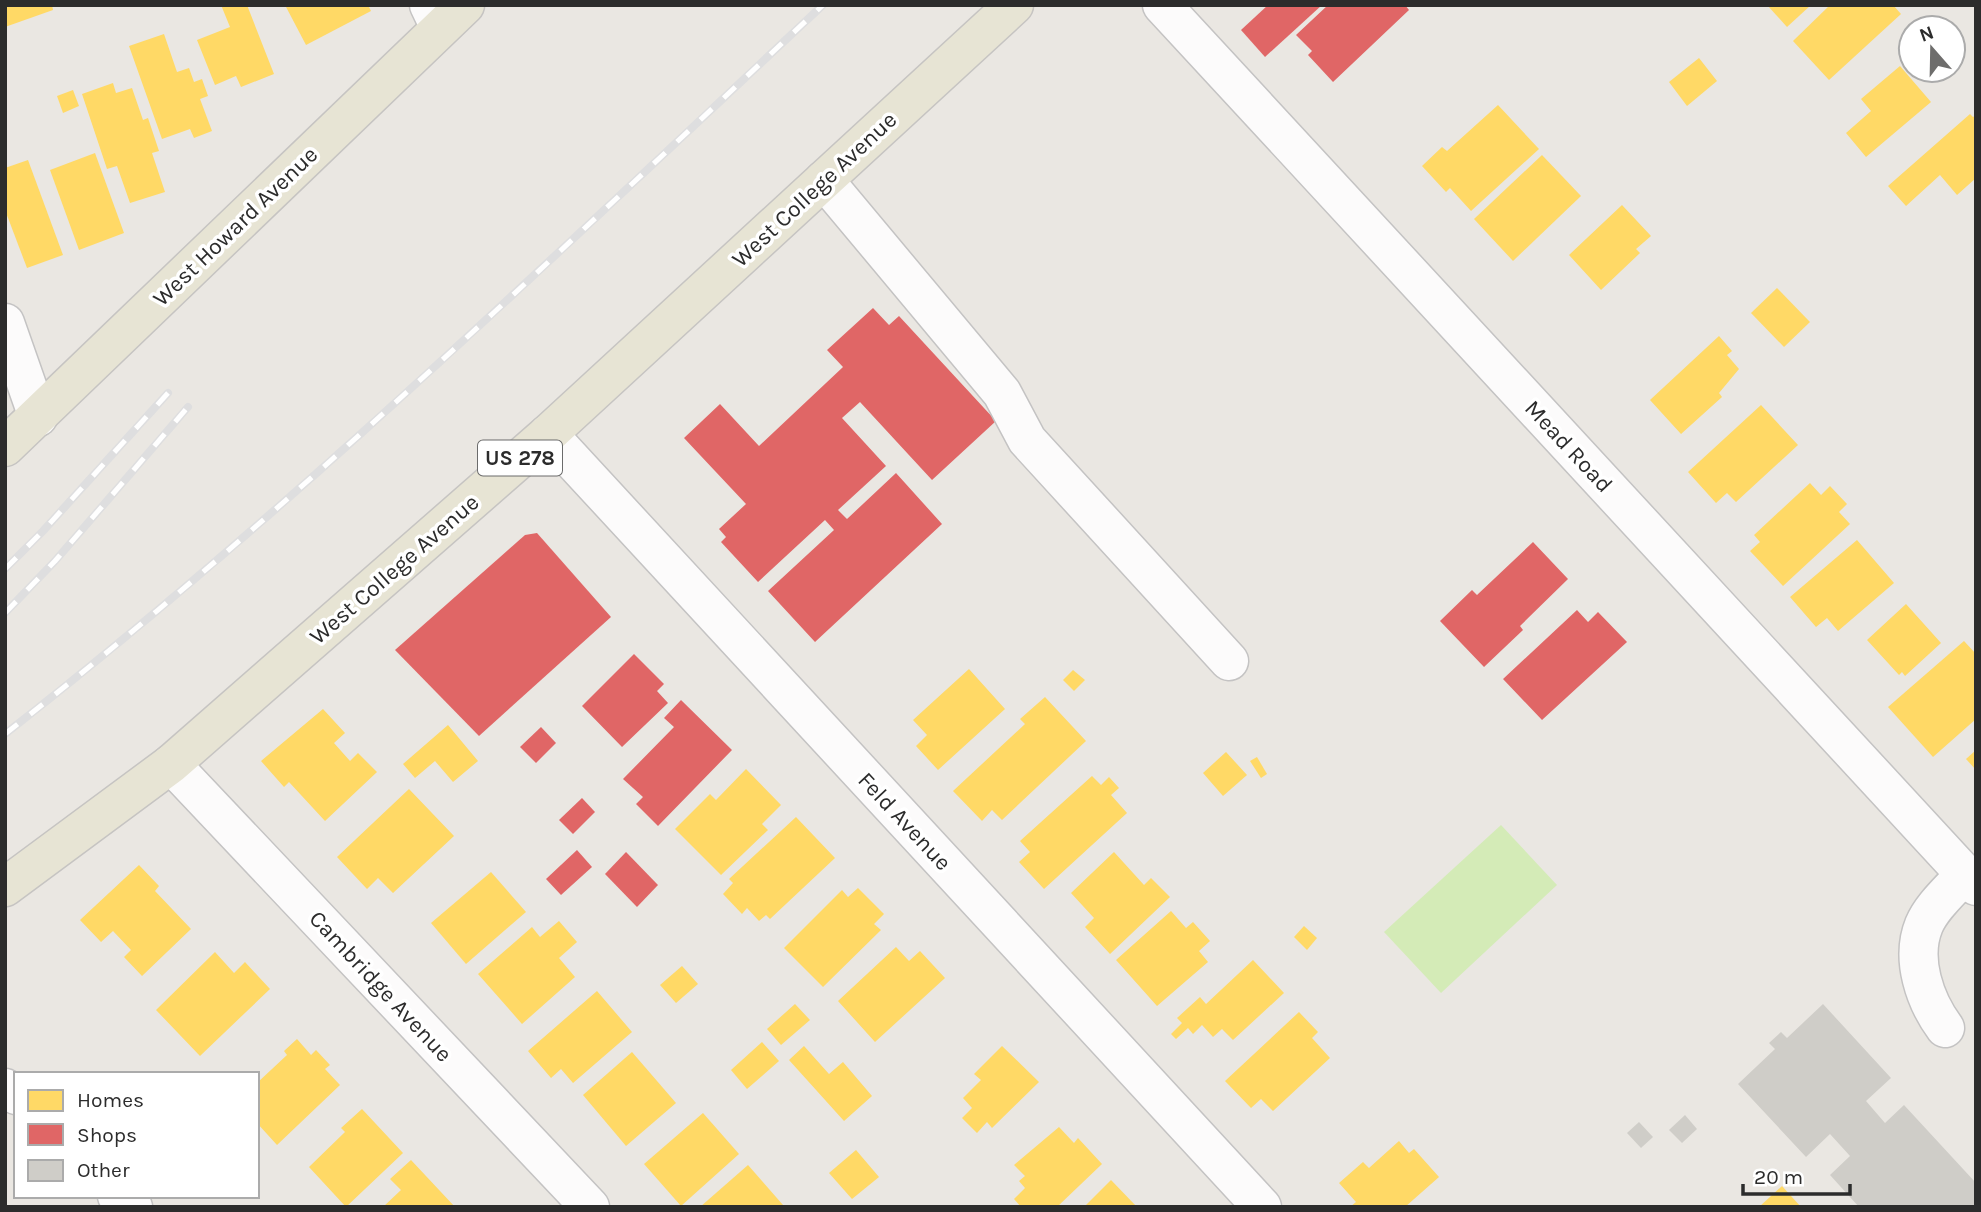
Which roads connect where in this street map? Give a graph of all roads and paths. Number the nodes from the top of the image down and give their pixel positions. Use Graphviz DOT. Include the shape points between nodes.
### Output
graph roads {
  1 [pos="1014,5"];
  2 [pos="1162,5"];
  3 [pos="444,13"];
  4 [pos="824,180"];
  5 [pos="5,324"];
  6 [pos="38,417"];
  7 [pos="548,434"];
  8 [pos="5,447"];
  9 [pos="1229,661"];
  10 [pos="171,764"];
  11 [pos="1970,880"];
  12 [pos="5,887"];
  13 [pos="1945,1028"];
  14 [pos="590,1207"];
  15 [pos="1262,1207"];
  1 -- 4 [label="main road, West College Avenue / US 278"];
  2 -- 11 [label="street, Mead Road"];
  3 -- 6 [label="main road, West Howard Avenue"];
  4 -- 7 [label="main road, West College Avenue / US 278"];
  4 -- 9 [label="street" via="1002,393 1027,440"];
  5 -- 6 [label="street"];
  6 -- 8 [label="main road, West Howard Avenue"];
  7 -- 10 [label="main road, West College Avenue / US 278"];
  7 -- 15 [label="street, Feld Avenue"];
  10 -- 12 [label="main road, West College Avenue / US 278"];
  10 -- 14 [label="street, Cambridge Avenue"];
  11 -- 13 [label="street" via="1941,900 1924,926 1918,951 1932,1011"];
}
